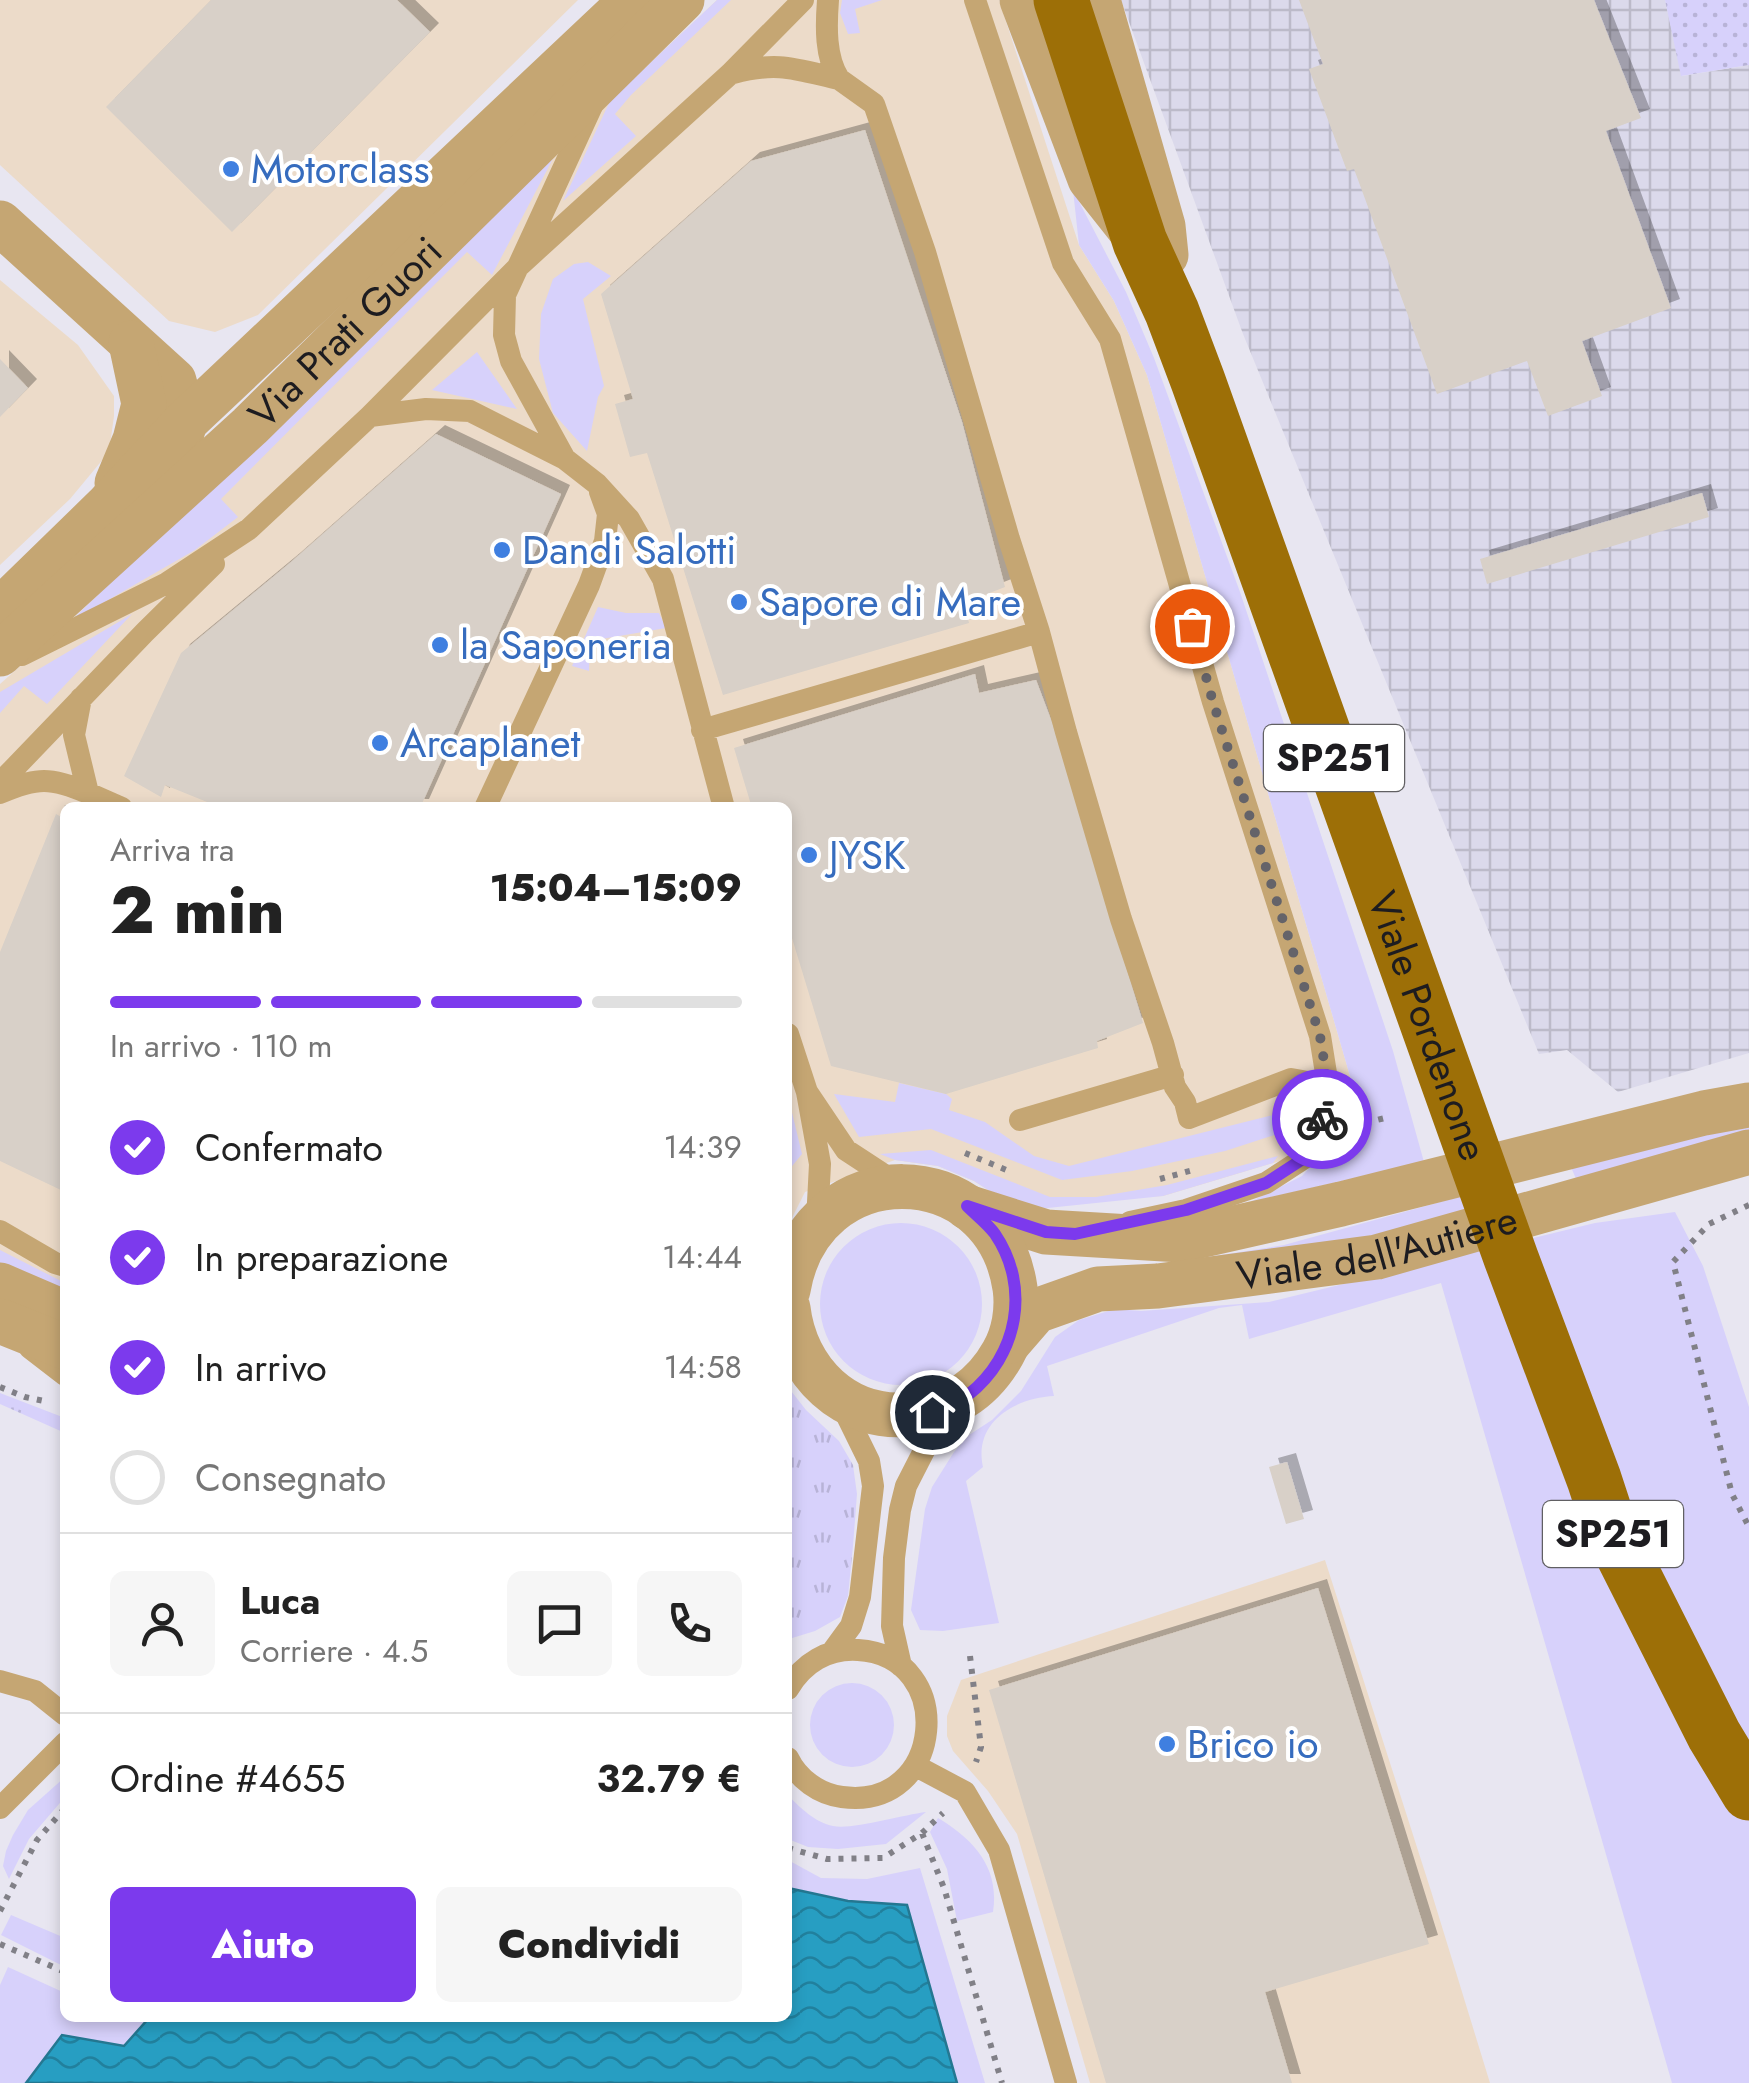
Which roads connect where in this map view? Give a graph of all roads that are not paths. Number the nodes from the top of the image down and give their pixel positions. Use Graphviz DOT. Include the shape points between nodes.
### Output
graph roads {
  1 [pos="632,0"];
  2 [pos="682,0"];
  3 [pos="803,0"];
  4 [pos="828,0"];
  5 [pos="976,0"];
  6 [pos="1022,0"];
  7 [pos="1061,0"];
  8 [pos="1098,0"];
  9 [pos="623,56"];
  10 [pos="730,74"];
  11 [pos="839,80"];
  12 [pos="0,223"];
  13 [pos="1140,242"];
  14 [pos="520,266"];
  15 [pos="1172,312"];
  16 [pos="131,343"];
  17 [pos="370,416"];
  18 [pos="185,422"];
  19 [pos="565,458"];
  20 [pos="598,484"];
  21 [pos="106,507"];
  22 [pos="249,530"];
  23 [pos="0,610"];
  24 [pos="1040,632"];
  25 [pos="0,638"];
  26 [pos="0,654"];
  27 [pos="0,666"];
  28 [pos="81,698"];
  29 [pos="702,730"];
  30 [pos="0,783"];
  31 [pos="88,792"];
  32 [pos="0,793"];
  33 [pos="109,802"];
  34 [pos="488,802"];
  35 [pos="722,802"];
  36 [pos="792,1046"];
  37 [pos="1173,1076"];
  38 [pos="807,1092"];
  39 [pos="1749,1105"];
  40 [pos="1325,1112"];
  41 [pos="1020,1120"];
  42 [pos="1749,1152"];
  43 [pos="902,1186"];
  44 [pos="967,1206"];
  45 [pos="817,1222"];
  46 [pos="0,1231"];
  47 [pos="1075,1234"];
  48 [pos="60,1264"];
  49 [pos="792,1271"];
  50 [pos="0,1284"];
  51 [pos="60,1311"];
  52 [pos="0,1323"];
  53 [pos="1010,1341"];
  54 [pos="60,1345"];
  55 [pos="795,1355"];
  56 [pos="60,1371"];
  57 [pos="838,1396"];
  58 [pos="932,1412"];
  59 [pos="826,1654"];
  60 [pos="792,1656"];
  61 [pos="900,1666"];
  62 [pos="0,1680"];
  63 [pos="792,1683"];
  64 [pos="60,1710"];
  65 [pos="60,1748"];
  66 [pos="916,1766"];
  67 [pos="792,1767"];
  68 [pos="1749,1794"];
  69 [pos="0,1808"];
  70 [pos="1066,2083"];
  1 -- 18 [label="street, Via Prati Guori"];
  2 -- 9 [label="street, Via Prati Guori"];
  3 -- 10 [label="lane"];
  4 -- 11 [label="lane" via="831,66"];
  5 -- 40 [label="lane" via="1063,263 1110,339 1213,702 1320,1036 1330,1098"];
  6 -- 13 [label="street, Viale Pordenone" via="1090,179"];
  7 -- 13 [label="main road, Viale Pordenone / SP251"];
  8 -- 15 [label="street" via="1162,226"];
  9 -- 14 [label="lane" via="586,117"];
  9 -- 26 [label="street, Via Prati Guori" via="250,426"];
  10 -- 11 [label="lane" via="762,65"];
  10 -- 14 [label="lane"];
  11 -- 24 [label="lane" via="874,104"];
  12 -- 16 [label="street"];
  13 -- 15 [label="main road, Viale Pordenone / SP251"];
  14 -- 17 [label="lane"];
  14 -- 19 [label="lane" via="505,295 504,335 511,361"];
  15 -- 68 [label="main road, Viale Pordenone / SP251" via="1611,1530"];
  16 -- 18 [label="street" via="174,381"];
  16 -- 21 [label="street" via="144,404"];
  17 -- 19 [label="lane" via="470,411"];
  17 -- 22 [label="lane"];
  18 -- 21 [label="street, Via Prati Guori"];
  18 -- 25 [label="street" via="160,474"];
  19 -- 20 [label="lane"];
  20 -- 29 [label="lane" via="629,520 663,580"];
  20 -- 34 [label="lane" via="608,514 605,541"];
  21 -- 23 [label="street, Via Prati Guori"];
  22 -- 27 [label="lane" via="166,584"];
  22 -- 28 [label="lane"];
  24 -- 29 [label="lane"];
  24 -- 37 [label="lane"];
  28 -- 30 [label="lane"];
  28 -- 31 [label="lane" via="74,735"];
  29 -- 35 [label="lane"];
  31 -- 32 [label="lane" via="60,781 25,782"];
  31 -- 33 [label="lane"];
  36 -- 38 [label="lane"];
  37 -- 40 [label="lane" via="1189,1118 1290,1079 1308,1082"];
  37 -- 41 [label="lane"];
  38 -- 43 [label="lane" via="846,1150"];
  38 -- 45 [label="lane" via="820,1164"];
  39 -- 47 [label="street, Viale dell'Autiere" via="1181,1240"];
  40 -- 47 [label="lane" via="1312,1153 1266,1183 1186,1210"];
  42 -- 53 [label="street, Viale dell'Autiere" via="1377,1257 1098,1290 1036,1311"];
  43 -- 44 [label="street" via="936,1191"];
  43 -- 45 [label="street" via="842,1202"];
  44 -- 47 [label="street, Viale dell'Autiere" via="1046,1232"];
  44 -- 53 [label="street" via="994,1232 1012,1266 1017,1303"];
  45 -- 49 [label="street"];
  46 -- 48 [label="lane"];
  50 -- 51 [label="street"];
  52 -- 54 [label="street"];
  52 -- 56 [label="lane"];
  53 -- 58 [label="street" via="966,1397"];
  55 -- 57 [label="street"];
  57 -- 58 [label="street" via="900,1416"];
  57 -- 59 [label="lane" via="874,1486 852,1626"];
  58 -- 61 [label="lane" via="929,1441 900,1510 892,1626"];
  59 -- 60 [label="lane"];
  59 -- 61 [label="lane" via="868,1650"];
  59 -- 63 [label="lane"];
  61 -- 66 [label="lane" via="926,1708 925,1748"];
  62 -- 64 [label="lane" via="35,1691"];
  65 -- 69 [label="lane"];
  66 -- 67 [label="lane" via="900,1784 856,1799 810,1786"];
  66 -- 70 [label="lane" via="965,1792 999,1850"];
}
